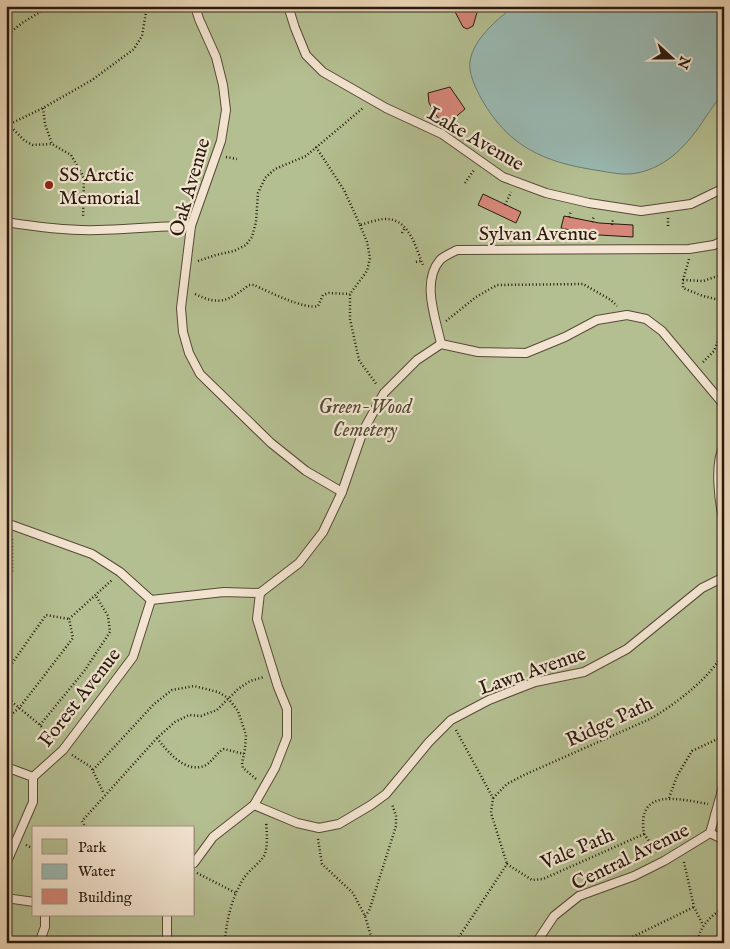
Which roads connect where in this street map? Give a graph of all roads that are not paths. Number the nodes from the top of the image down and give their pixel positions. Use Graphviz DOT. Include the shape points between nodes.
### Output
graph roads {
  1 [pos="195,6"];
  2 [pos="288,6"];
  3 [pos="724,188"];
  4 [pos="6,222"];
  5 [pos="191,226"];
  6 [pos="724,240"];
  7 [pos="441,344"];
  8 [pos="724,405"];
  9 [pos="724,446"];
  10 [pos="342,492"];
  11 [pos="724,521"];
  12 [pos="9,524"];
  13 [pos="724,577"];
  14 [pos="260,593"];
  15 [pos="151,600"];
  16 [pos="6,767"];
  17 [pos="33,777"];
  18 [pos="724,783"];
  19 [pos="254,805"];
  20 [pos="710,833"];
  21 [pos="724,840"];
  22 [pos="195,862"];
  23 [pos="6,864"];
  24 [pos="6,898"];
  25 [pos="32,902"];
  26 [pos="45,916"];
  27 [pos="167,916"];
  28 [pos="39,943"];
  29 [pos="167,943"];
  30 [pos="536,943"];
  1 -- 5 [label="lane, Oak Avenue" via="216,58 226,110 221,141"];
  2 -- 3 [label="lane, Lake Avenue" via="306,55 323,72 386,108 442,134 503,177 546,193 641,211 691,204"];
  4 -- 5 [label="lane" via="83,230"];
  5 -- 10 [label="lane, Oak Avenue" via="181,308 189,353 200,374 271,443 306,471"];
  6 -- 7 [label="lane, Sylvan Avenue" via="693,249 457,250 440,260 432,274 431,298"];
  7 -- 8 [label="lane" via="478,352 526,353 597,320 627,316 646,320 662,331"];
  7 -- 10 [label="lane" via="417,360 384,394 364,431"];
  9 -- 11 [label="lane" via="718,461"];
  10 -- 14 [label="lane" via="323,532 299,563"];
  12 -- 15 [label="lane" via="92,554 120,572"];
  13 -- 19 [label="lane, Lawn Avenue" via="702,588 627,649 584,672 535,682 489,700 451,720 386,794 339,824 318,828"];
  14 -- 15 [label="lane" via="224,592"];
  14 -- 19 [label="lane" via="257,619 287,709 287,737 275,768"];
  15 -- 17 [label="lane, Forest Avenue" via="133,657 64,750"];
  16 -- 17 [label="lane"];
  17 -- 23 [label="lane" via="33,802"];
  18 -- 20 [label="lane"];
  19 -- 22 [label="lane" via="213,837"];
  20 -- 21 [label="lane, Central Avenue"];
  20 -- 30 [label="lane, Central Avenue" via="634,876 579,896 554,916"];
  24 -- 25 [label="lane"];
  26 -- 28 [label="lane"];
  27 -- 29 [label="lane"];
}
